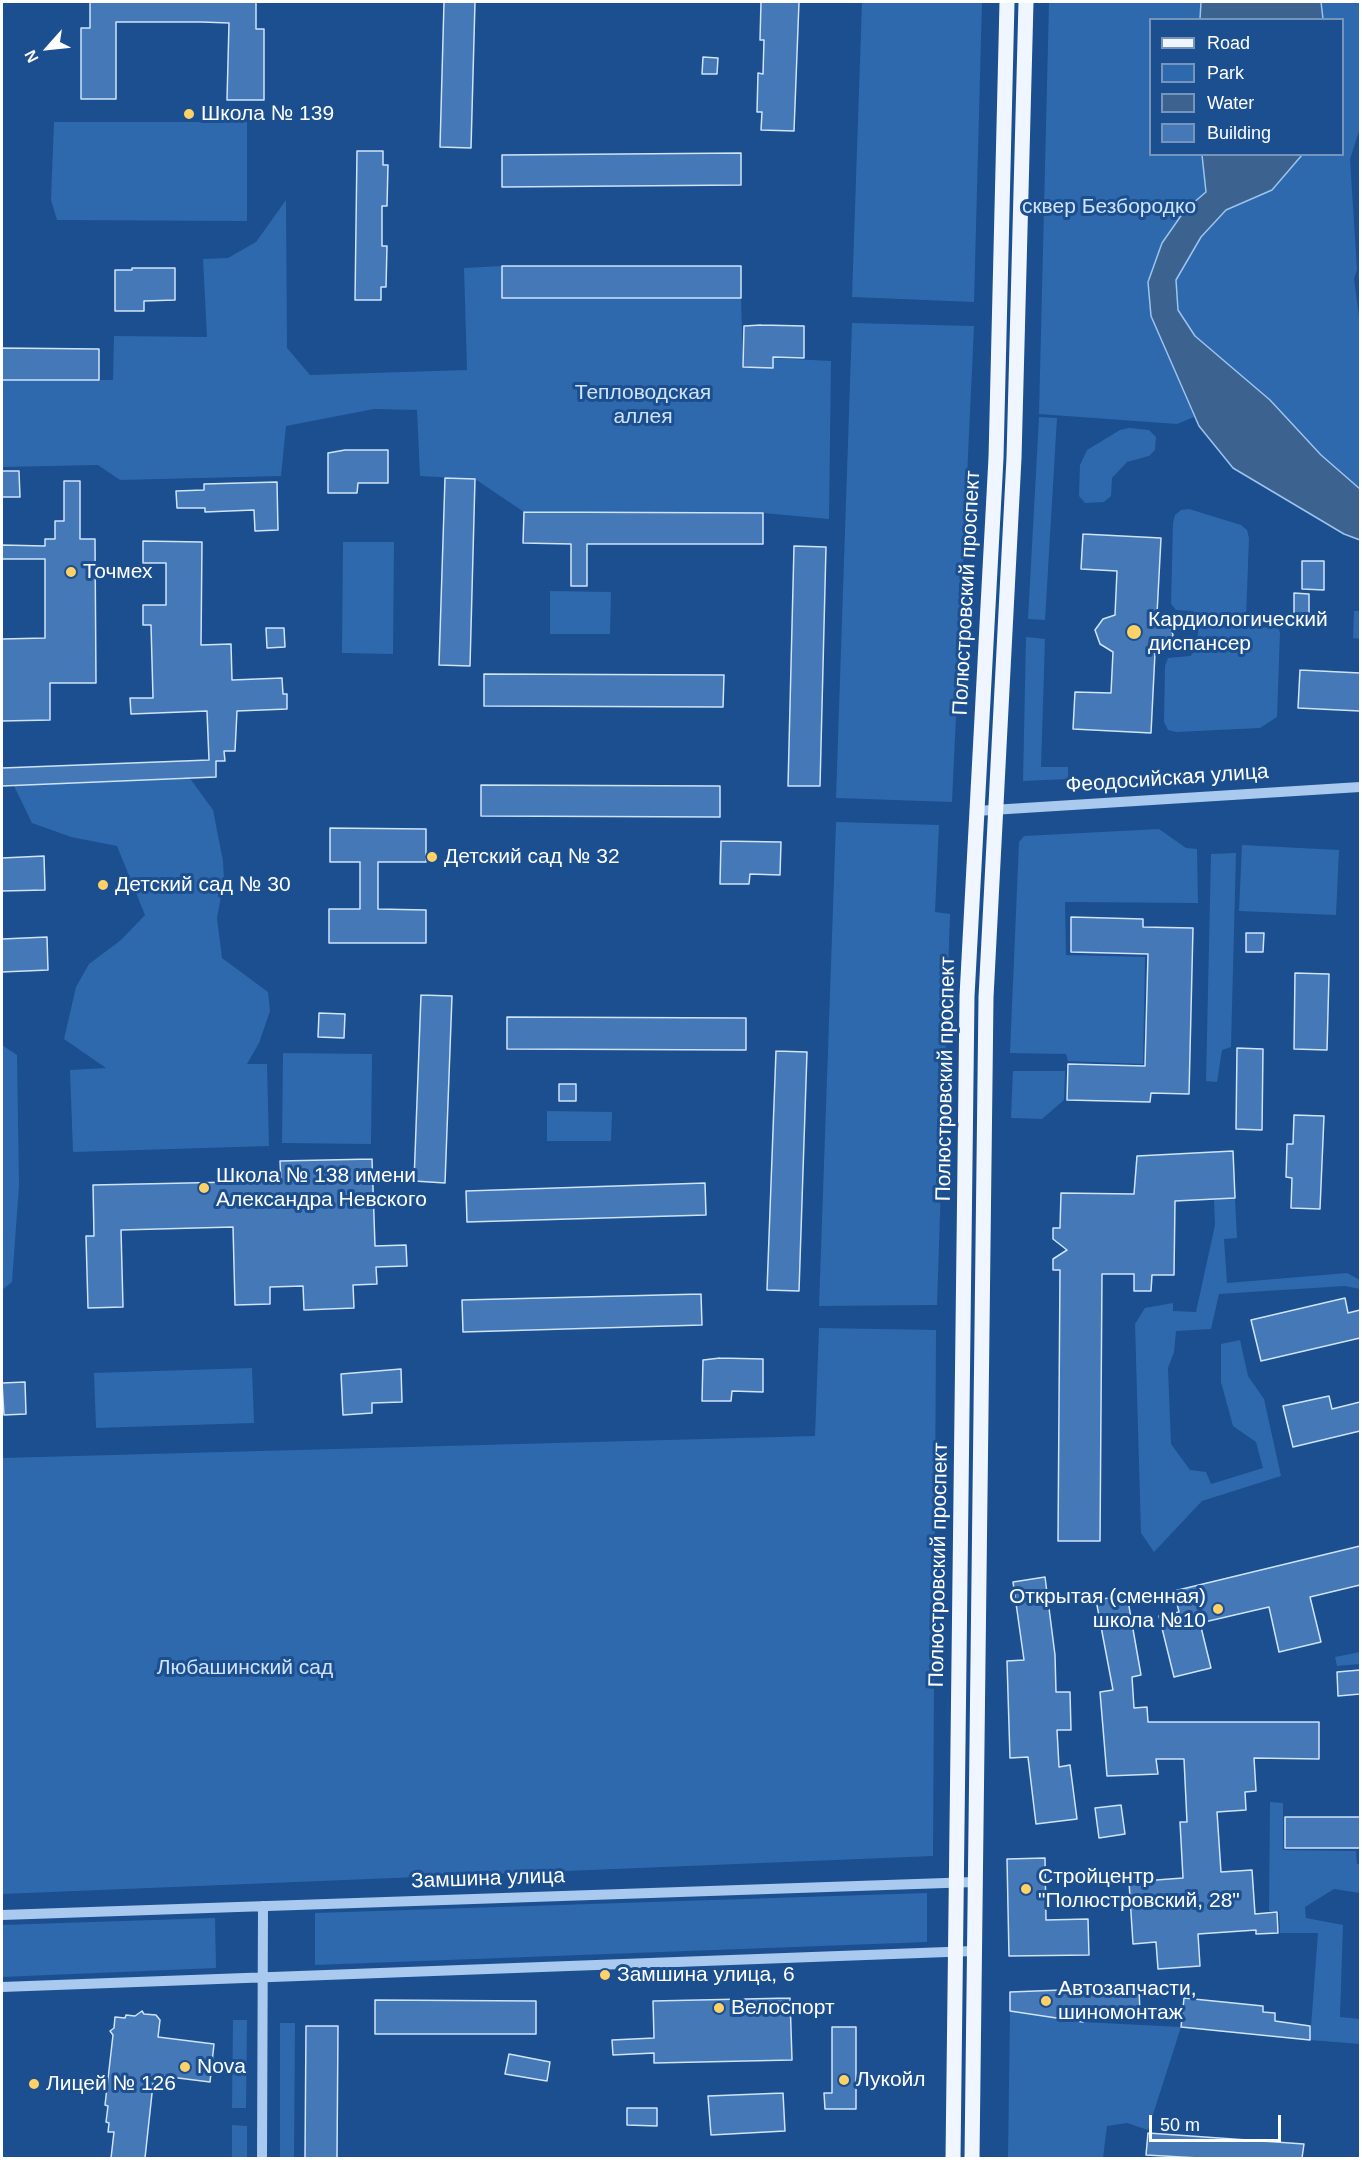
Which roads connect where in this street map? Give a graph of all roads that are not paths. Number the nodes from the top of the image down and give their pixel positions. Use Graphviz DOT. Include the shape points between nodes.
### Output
graph roads {
  1 [pos="1008,2"];
  2 [pos="1026,2"];
  3 [pos="1360,787"];
  4 [pos="995,810"];
  5 [pos="976,812"];
  6 [pos="956,1882"];
  7 [pos="975,1882"];
  8 [pos="263,1906"];
  9 [pos="2,1915"];
  10 [pos="955,1951"];
  11 [pos="974,1951"];
  12 [pos="263,1977"];
  13 [pos="2,1987"];
  14 [pos="262,2158"];
  15 [pos="953,2158"];
  16 [pos="972,2158"];
  1 -- 5 [label="main road, Полюстровский проспект" via="996,458"];
  2 -- 4 [label="main road, Полюстровский проспект" via="1014,458"];
  3 -- 4 [label="street, Феодосийская улица"];
  4 -- 5 [label="street, Феодосийская улица"];
  4 -- 7 [label="main road, Полюстровский проспект" via="986,1007"];
  5 -- 6 [label="main road, Полюстровский проспект" via="967,1007"];
  6 -- 7 [label="street, Замшина улица"];
  6 -- 8 [label="street, Замшина улица"];
  6 -- 10 [label="main road, Полюстровский проспект"];
  7 -- 11 [label="main road, Полюстровский проспект"];
  8 -- 9 [label="street, Замшина улица"];
  8 -- 12 [label="street"];
  10 -- 11 [label="street"];
  10 -- 12 [label="street"];
  10 -- 15 [label="main road, Полюстровский проспект"];
  11 -- 16 [label="main road, Полюстровский проспект"];
  12 -- 13 [label="street"];
  12 -- 14 [label="street"];
}
